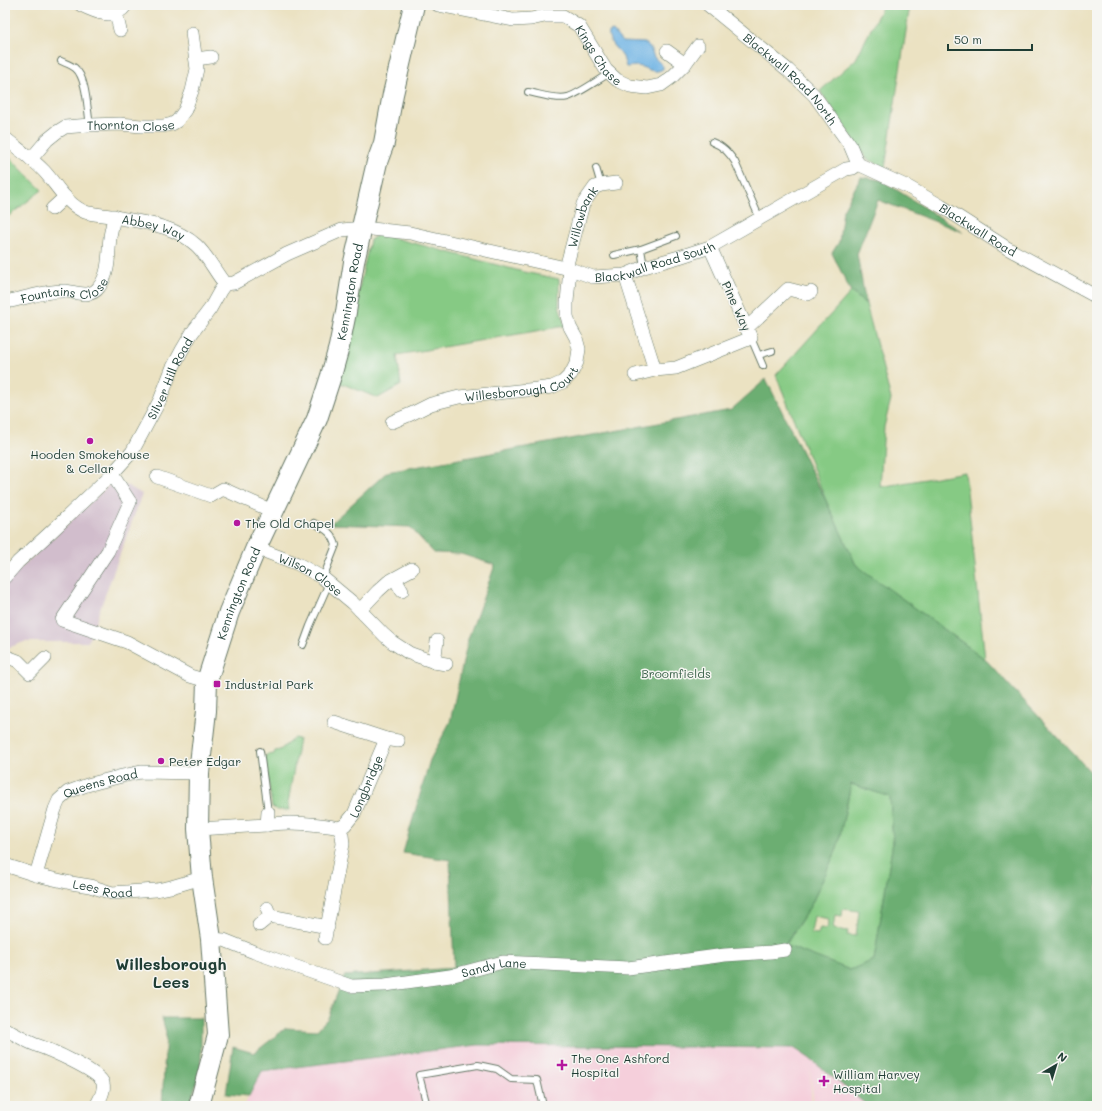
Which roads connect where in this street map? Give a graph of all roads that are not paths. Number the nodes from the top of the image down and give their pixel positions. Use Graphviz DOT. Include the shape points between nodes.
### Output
graph roads {
  1 [pos="81,5"];
  2 [pos="414,5"];
  3 [pos="438,5"];
  4 [pos="708,5"];
  5 [pos="121,9"];
  6 [pos="552,11"];
  7 [pos="120,30"];
  8 [pos="192,33"];
  9 [pos="698,46"];
  10 [pos="667,51"];
  11 [pos="211,57"];
  12 [pos="196,59"];
  13 [pos="61,61"];
  14 [pos="685,64"];
  15 [pos="610,73"];
  16 [pos="528,92"];
  17 [pos="90,125"];
  18 [pos="5,138"];
  19 [pos="712,142"];
  20 [pos="31,159"];
  21 [pos="858,164"];
  22 [pos="596,168"];
  23 [pos="616,183"];
  24 [pos="601,185"];
  25 [pos="65,197"];
  26 [pos="52,209"];
  27 [pos="114,216"];
  28 [pos="760,219"];
  29 [pos="362,228"];
  30 [pos="676,236"];
  31 [pos="710,247"];
  32 [pos="641,249"];
  33 [pos="614,255"];
  34 [pos="644,267"];
  35 [pos="568,269"];
  36 [pos="625,275"];
  37 [pos="222,287"];
  38 [pos="811,292"];
  39 [pos="1097,297"];
  40 [pos="5,302"];
  41 [pos="749,333"];
  42 [pos="772,350"];
  43 [pos="759,355"];
  44 [pos="763,366"];
  45 [pos="655,370"];
  46 [pos="635,376"];
  47 [pos="392,422"];
  48 [pos="112,474"];
  49 [pos="157,477"];
  50 [pos="272,511"];
  51 [pos="314,523"];
  52 [pos="256,548"];
  53 [pos="412,570"];
  54 [pos="5,577"];
  55 [pos="395,579"];
  56 [pos="326,580"];
  57 [pos="402,590"];
  58 [pos="360,610"];
  59 [pos="437,641"];
  60 [pos="303,645"];
  61 [pos="5,656"];
  62 [pos="44,658"];
  63 [pos="207,681"];
  64 [pos="332,719"];
  65 [pos="260,751"];
  66 [pos="199,773"];
  67 [pos="271,823"];
  68 [pos="339,828"];
  69 [pos="198,829"];
  70 [pos="5,864"];
  71 [pos="36,875"];
  72 [pos="202,878"];
  73 [pos="259,924"];
  74 [pos="211,939"];
  75 [pos="785,950"];
  76 [pos="5,1029"];
  77 [pos="96,1106"];
  78 [pos="199,1106"];
  79 [pos="427,1106"];
  80 [pos="543,1106"];
  1 -- 5 [label="street" via="106,14"];
  2 -- 29 [label="main road, Kennington Road" via="384,143"];
  3 -- 6 [label="street, Kings Chase" via="513,20 545,16"];
  4 -- 21 [label="street, Blackwall Road North" via="788,70 814,96 850,145"];
  5 -- 7 [label="street"];
  6 -- 15 [label="street, Kings Chase" via="579,26"];
  8 -- 12 [label="street, Thornton Close"];
  9 -- 14 [label="street, Kings Chase"];
  10 -- 14 [label="street"];
  11 -- 12 [label="street"];
  12 -- 17 [label="street, Thornton Close" via="197,69 192,91 182,116 173,124"];
  13 -- 17 [label="lane" via="75,68 84,82"];
  14 -- 15 [label="street, Kings Chase" via="669,80 647,88 630,86 617,80"];
  15 -- 16 [label="lane" via="568,97"];
  17 -- 20 [label="street, Thornton Close" via="65,127 47,140"];
  18 -- 20 [label="street, Abbey Way"];
  19 -- 28 [label="lane" via="724,148 735,162"];
  20 -- 25 [label="street, Abbey Way"];
  21 -- 28 [label="street, Blackwall Road South"];
  21 -- 39 [label="street, Blackwall Road" via="908,187 1007,248"];
  22 -- 24 [label="lane"];
  23 -- 24 [label="street, Willowbank"];
  24 -- 35 [label="street, Willowbank" via="594,187 583,204"];
  25 -- 26 [label="street"];
  25 -- 27 [label="street, Abbey Way" via="74,206 86,212"];
  27 -- 37 [label="street, Abbey Way" via="174,231 196,246 207,258"];
  27 -- 40 [label="street, Fountains Close" via="107,270 96,291 82,294 54,292"];
  28 -- 31 [label="street, Blackwall Road South"];
  29 -- 35 [label="street, Blackwall Road South" via="410,234"];
  29 -- 37 [label="street" via="342,230"];
  29 -- 50 [label="main road, Kennington Road" via="331,376 317,418"];
  30 -- 32 [label="lane"];
  31 -- 34 [label="street, Blackwall Road South"];
  31 -- 41 [label="street, Pine Way"];
  32 -- 33 [label="lane"];
  32 -- 34 [label="lane"];
  34 -- 36 [label="street, Blackwall Road South"];
  35 -- 36 [label="street, Blackwall Road South" via="593,277"];
  35 -- 47 [label="street, Willesborough Court" via="567,316 579,349 577,362 563,382 552,387 459,397 431,404"];
  36 -- 45 [label="street"];
  37 -- 48 [label="street, Silver Hill Road" via="182,350 160,400 134,449"];
  38 -- 41 [label="street" via="808,294 788,289 751,324"];
  41 -- 43 [label="lane"];
  41 -- 45 [label="street, Pine Way" via="676,368"];
  42 -- 43 [label="lane"];
  43 -- 44 [label="lane"];
  45 -- 46 [label="street, Pine Way"];
  48 -- 54 [label="street, Silver Hill Road"];
  48 -- 63 [label="street" via="130,502 108,551 62,620 126,642 190,676"];
  49 -- 50 [label="street" via="211,496 223,488"];
  50 -- 52 [label="main road, Kennington Road"];
  51 -- 56 [label="lane" via="334,537 336,545"];
  52 -- 56 [label="street, Wilson Close" via="298,564"];
  52 -- 63 [label="main road, Kennington Road" via="229,612"];
  53 -- 55 [label="street"];
  55 -- 57 [label="street"];
  55 -- 58 [label="street" via="388,582"];
  56 -- 58 [label="street, Wilson Close"];
  56 -- 60 [label="lane"];
  58 -- 59 [label="street, Wilson Close" via="392,642 409,653 440,663"];
  61 -- 62 [label="street" via="18,661 30,673"];
  63 -- 66 [label="main road, Kennington Road"];
  64 -- 68 [label="street, Longbridge" via="392,740 354,814 346,825"];
  65 -- 67 [label="lane"];
  66 -- 69 [label="main road, Kennington Road"];
  66 -- 71 [label="street, Queens Road" via="141,772 68,792 59,800 55,809"];
  67 -- 68 [label="street, Longbridge"];
  67 -- 69 [label="street, Longbridge"];
  68 -- 73 [label="street, Longbridge" via="343,844 326,932 268,912"];
  69 -- 72 [label="main road, Kennington Road"];
  70 -- 71 [label="street, Lees Road"];
  71 -- 72 [label="street, Lees Road" via="90,886 112,894 156,890"];
  72 -- 74 [label="main road, Kennington Road"];
  74 -- 75 [label="street, Sandy Lane" via="224,940 352,986 384,985 450,976 503,962 628,968 725,954"];
  74 -- 78 [label="main road, Kennington Road" via="218,1035"];
  76 -- 77 [label="street" via="87,1069 101,1079 103,1091"];
  79 -- 80 [label="lane" via="419,1075 478,1065 497,1069 511,1079 537,1080"];
}
